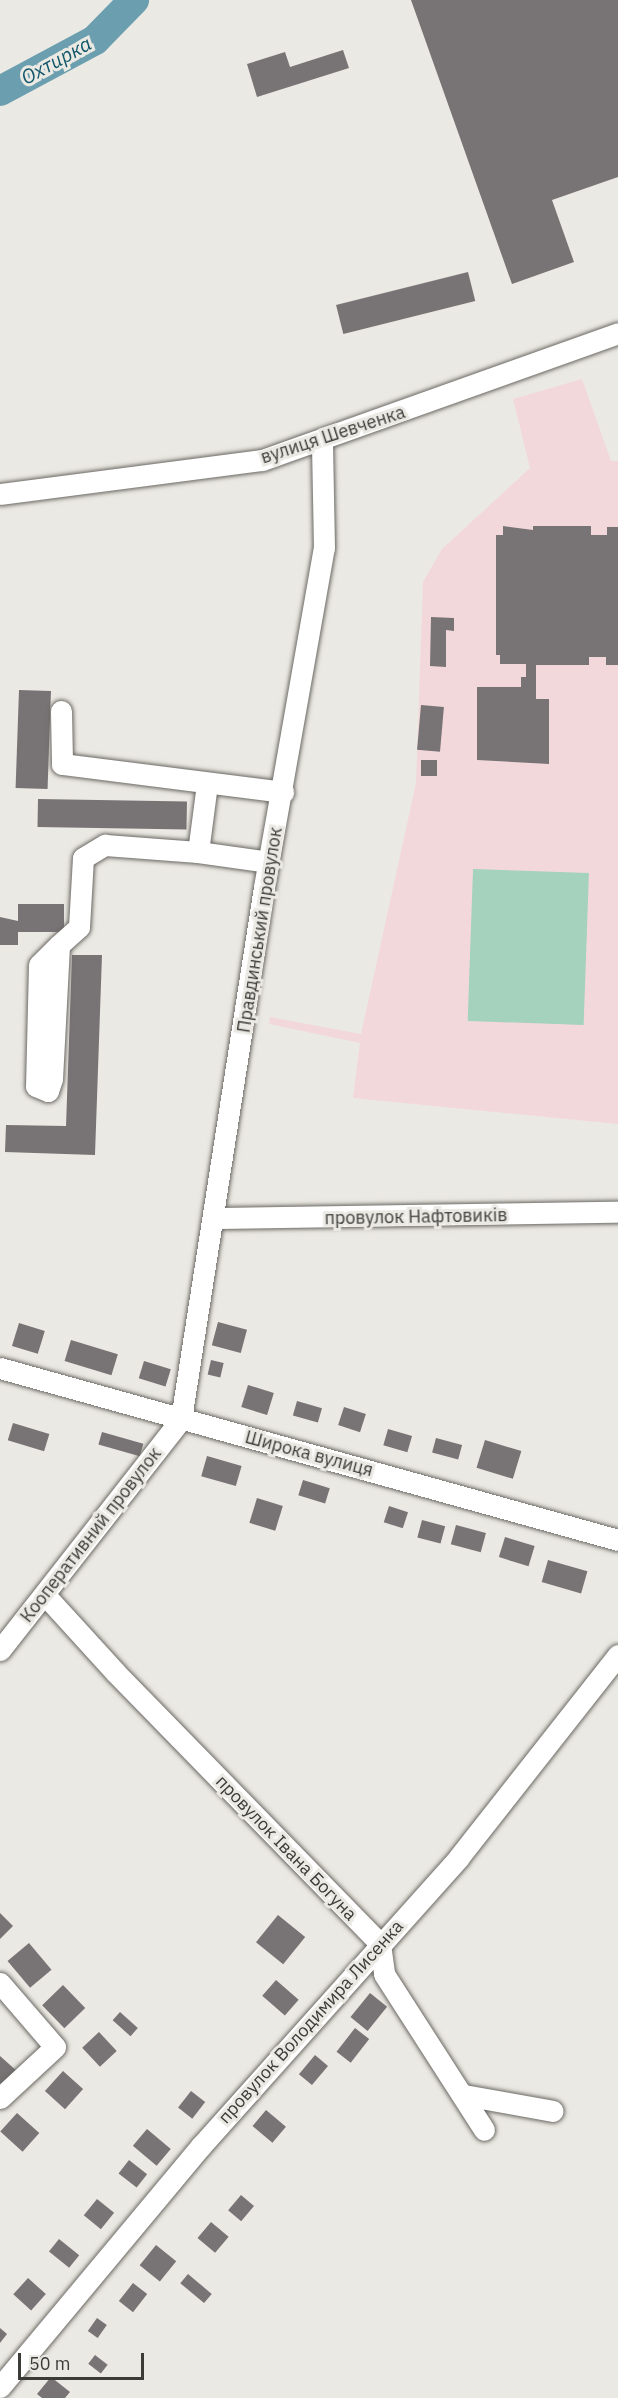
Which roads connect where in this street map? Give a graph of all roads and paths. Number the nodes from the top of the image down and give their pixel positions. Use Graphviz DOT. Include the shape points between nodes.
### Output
graph roads {
  1 [pos="618,333"];
  2 [pos="322,441"];
  3 [pos="0,494"];
  4 [pos="61,711"];
  5 [pos="207,784"];
  6 [pos="283,792"];
  7 [pos="198,852"];
  8 [pos="269,862"];
  9 [pos="59,945"];
  10 [pos="618,1212"];
  11 [pos="214,1218"];
  12 [pos="0,1368"];
  13 [pos="181,1419"];
  14 [pos="618,1540"];
  15 [pos="45,1595"];
  16 [pos="0,1650"];
  17 [pos="618,1655"];
  18 [pos="380,1944"];
  19 [pos="0,1983"];
  20 [pos="464,2095"];
  21 [pos="0,2098"];
  22 [pos="553,2111"];
  23 [pos="484,2130"];
  24 [pos="0,2387"];
  1 -- 2 [label="street, вулиця Шевченка"];
  2 -- 3 [label="street, вулиця Шевченка" via="262,460"];
  2 -- 6 [label="street, Правдинський провулок" via="324,548"];
  4 -- 5 [label="street" via="62,764"];
  5 -- 6 [label="street"];
  5 -- 7 [label="street"];
  6 -- 8 [label="street, Правдинський провулок"];
  7 -- 8 [label="street"];
  7 -- 9 [label="street" via="105,845 83,858 79,927"];
  8 -- 11 [label="street, Правдинський провулок"];
  9 -- 9 [label="street" via="52,1079 48,1091 36,1086 39,965"];
  10 -- 11 [label="street, провулок Нафтовиків"];
  11 -- 13 [label="street, Правдинський провулок"];
  12 -- 13 [label="street, Широка вулиця"];
  13 -- 14 [label="street, Широка вулиця"];
  13 -- 15 [label="street, Кооперативний провулок"];
  15 -- 16 [label="street, Кооперативний провулок"];
  15 -- 18 [label="street, провулок Івана Богуна"];
  17 -- 18 [label="street, провулок Володимира Лисенка" via="459,1857"];
  18 -- 20 [label="street" via="384,1974"];
  18 -- 24 [label="street, провулок Володимира Лисенка" via="201,2146"];
  19 -- 21 [label="street" via="55,2047"];
  20 -- 22 [label="street"];
  20 -- 23 [label="street"];
}
